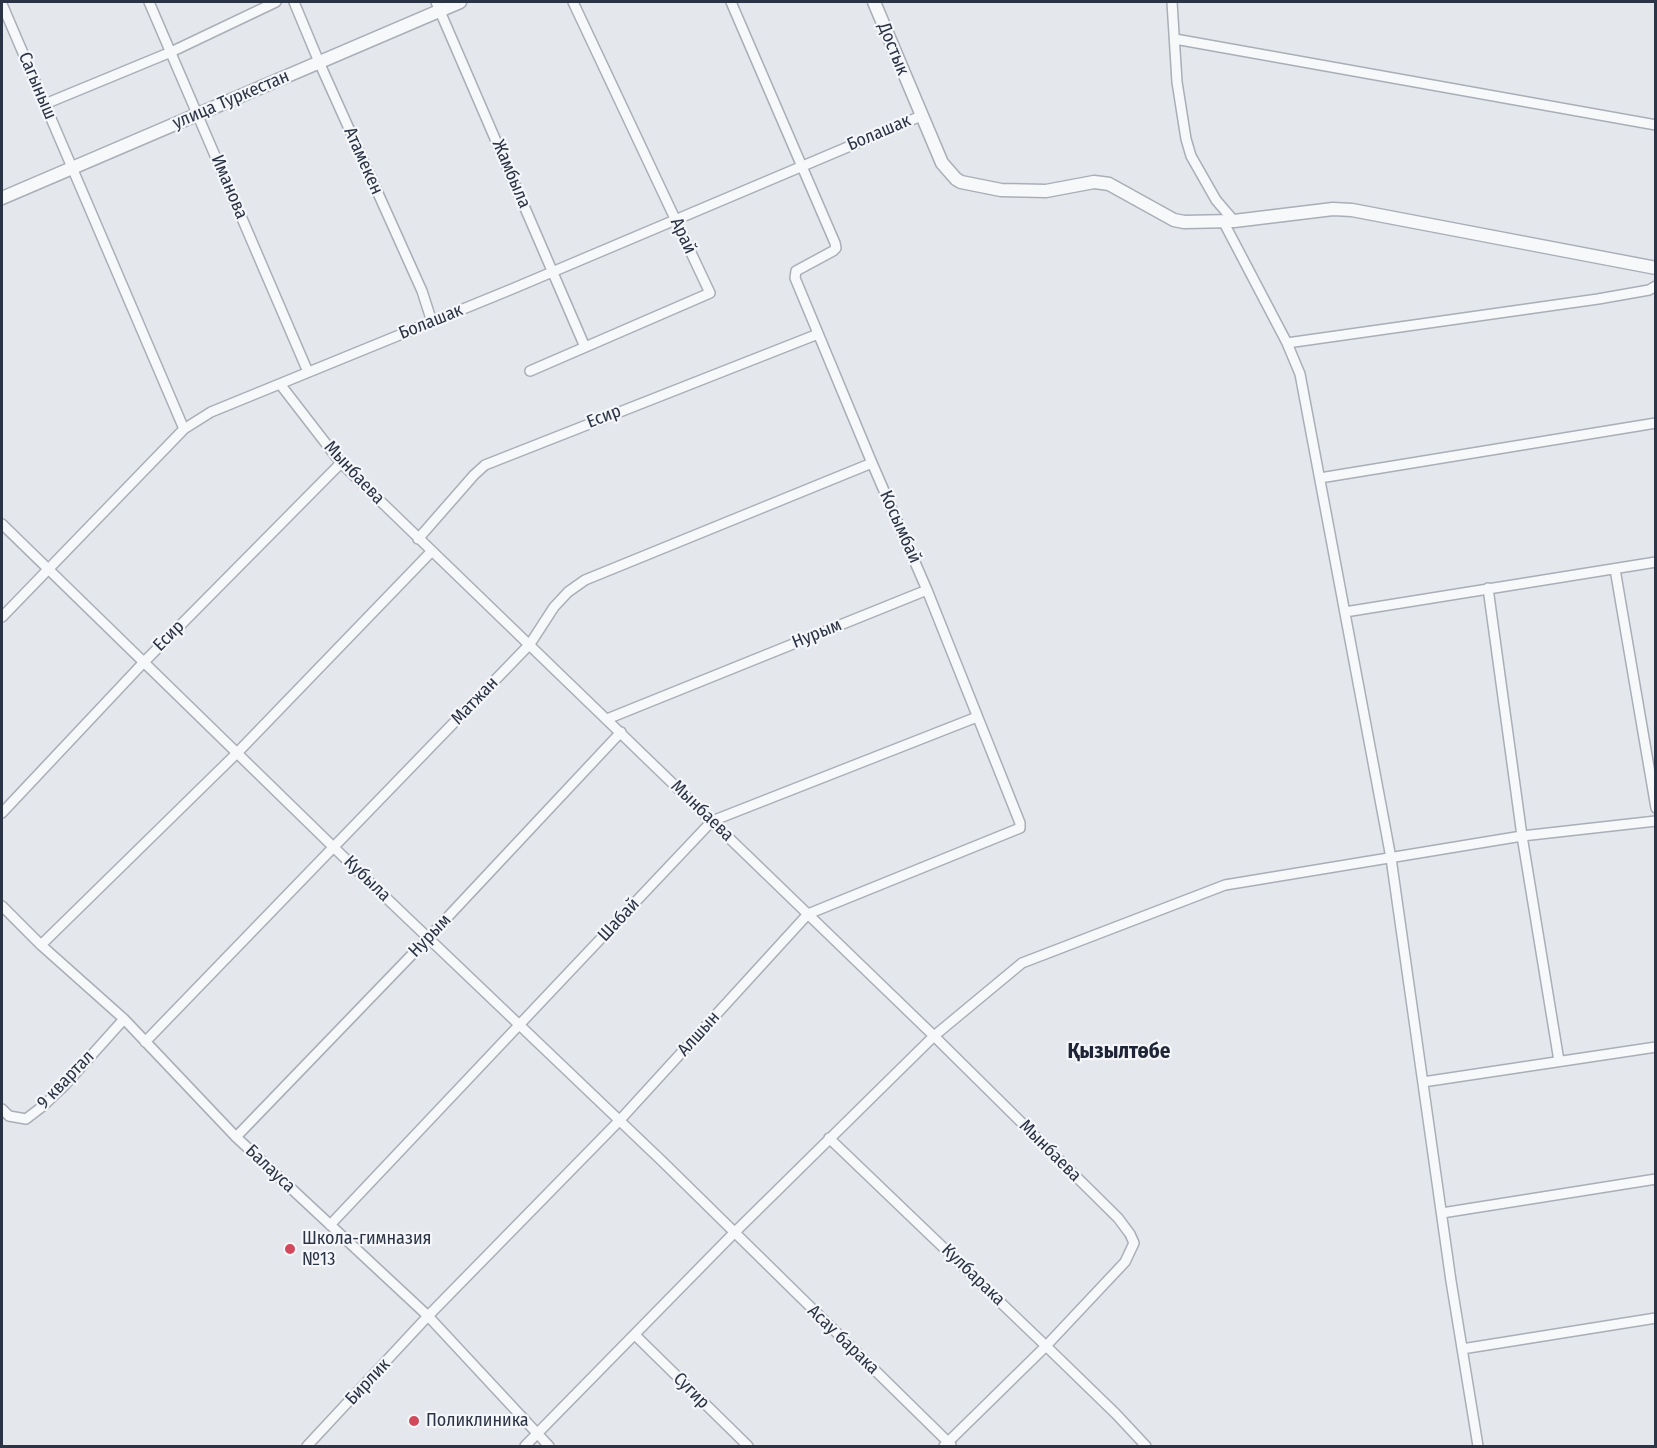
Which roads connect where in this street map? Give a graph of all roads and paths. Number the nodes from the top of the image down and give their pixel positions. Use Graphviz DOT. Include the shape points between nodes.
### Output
graph roads {
  1 [pos="149,2"];
  2 [pos="276,2"];
  3 [pos="294,2"];
  4 [pos="460,2"];
  5 [pos="573,2"];
  6 [pos="731,2"];
  7 [pos="874,2"];
  8 [pos="1172,2"];
  9 [pos="2,4"];
  10 [pos="438,6"];
  11 [pos="1175,39"];
  12 [pos="171,52"];
  13 [pos="319,62"];
  14 [pos="45,104"];
  15 [pos="197,114"];
  16 [pos="921,116"];
  17 [pos="1656,125"];
  18 [pos="802,165"];
  19 [pos="72,167"];
  20 [pos="2,198"];
  21 [pos="675,220"];
  22 [pos="1228,221"];
  23 [pos="1656,268"];
  24 [pos="552,272"];
  25 [pos="1656,286"];
  26 [pos="432,321"];
  27 [pos="818,334"];
  28 [pos="1287,343"];
  29 [pos="585,347"];
  30 [pos="530,371"];
  31 [pos="308,372"];
  32 [pos="280,384"];
  33 [pos="1656,423"];
  34 [pos="184,429"];
  35 [pos="341,463"];
  36 [pos="872,463"];
  37 [pos="1320,478"];
  38 [pos="2,524"];
  39 [pos="418,540"];
  40 [pos="431,552"];
  41 [pos="1656,562"];
  42 [pos="47,568"];
  43 [pos="1615,568"];
  44 [pos="1488,588"];
  45 [pos="927,590"];
  46 [pos="1345,612"];
  47 [pos="2,617"];
  48 [pos="530,644"];
  49 [pos="144,662"];
  50 [pos="976,717"];
  51 [pos="607,719"];
  52 [pos="621,732"];
  53 [pos="237,753"];
  54 [pos="1656,808"];
  55 [pos="2,813"];
  56 [pos="1656,820"];
  57 [pos="712,821"];
  58 [pos="1020,828"];
  59 [pos="1522,836"];
  60 [pos="334,847"];
  61 [pos="1391,858"];
  62 [pos="2,906"];
  63 [pos="808,914"];
  64 [pos="428,938"];
  65 [pos="41,945"];
  66 [pos="124,1019"];
  67 [pos="520,1025"];
  68 [pos="934,1036"];
  69 [pos="145,1042"];
  70 [pos="1656,1047"];
  71 [pos="1560,1061"];
  72 [pos="1423,1082"];
  73 [pos="2,1109"];
  74 [pos="619,1121"];
  75 [pos="236,1137"];
  76 [pos="829,1138"];
  77 [pos="1656,1179"];
  78 [pos="1442,1213"];
  79 [pos="330,1225"];
  80 [pos="734,1233"];
  81 [pos="428,1316"];
  82 [pos="1656,1318"];
  83 [pos="634,1335"];
  84 [pos="1046,1346"];
  85 [pos="1462,1349"];
  86 [pos="537,1435"];
  87 [pos="948,1445"];
  88 [pos="307,1446"];
  89 [pos="525,1446"];
  90 [pos="549,1446"];
  91 [pos="748,1446"];
  92 [pos="1146,1446"];
  93 [pos="1478,1446"];
  1 -- 12 [label="street, Иманова"];
  2 -- 12 [label="street"];
  3 -- 13 [label="street, Атамекен"];
  4 -- 10 [label="street, улица Туркестан"];
  5 -- 21 [label="street, Арай"];
  6 -- 18 [label="street"];
  7 -- 16 [label="street, Достык"];
  8 -- 11 [label="street"];
  9 -- 14 [label="street, Сагыныш"];
  10 -- 13 [label="street, улица Туркестан"];
  10 -- 24 [label="street, Жамбыла"];
  11 -- 17 [label="street"];
  11 -- 22 [label="street" via="1185,139"];
  12 -- 14 [label="street"];
  12 -- 15 [label="street, Иманова"];
  13 -- 15 [label="street, улица Туркестан"];
  13 -- 26 [label="street, Атамекен"];
  14 -- 19 [label="street, Сагыныш"];
  15 -- 19 [label="street, улица Туркестан"];
  15 -- 31 [label="street, Иманова"];
  16 -- 18 [label="street, Болашак"];
  16 -- 22 [label="street, Достык" via="942,163 962,182 1000,190 1046,191 1094,182 1109,184 1174,220"];
  18 -- 21 [label="street, Болашак"];
  18 -- 27 [label="street, Косымбай" via="836,248 794,274"];
  19 -- 20 [label="street, улица Туркестан"];
  19 -- 34 [label="street, Сагыныш"];
  21 -- 24 [label="street, Болашак"];
  21 -- 29 [label="street, Арай" via="710,293"];
  22 -- 23 [label="street, Достык" via="1352,210"];
  22 -- 28 [label="street"];
  24 -- 26 [label="street, Болашак"];
  24 -- 29 [label="street, Жамбыла"];
  25 -- 28 [label="street" via="1587,300"];
  26 -- 31 [label="street, Болашак"];
  27 -- 36 [label="street, Косымбай"];
  27 -- 39 [label="street, Есир" via="485,465"];
  28 -- 37 [label="street" via="1300,374"];
  29 -- 30 [label="street, Арай"];
  31 -- 32 [label="street, Болашак"];
  32 -- 34 [label="street, Болашак" via="211,412"];
  32 -- 35 [label="street, Мынбаева"];
  33 -- 37 [label="street"];
  34 -- 42 [label="street, Болашак"];
  35 -- 39 [label="street, Мынбаева"];
  35 -- 49 [label="street, Есир"];
  36 -- 45 [label="street, Косымбай"];
  36 -- 48 [label="street, Матжан" via="585,580 555,607"];
  37 -- 46 [label="street"];
  38 -- 42 [label="street, Кубыла"];
  39 -- 40 [label="street, Мынбаева"];
  40 -- 48 [label="street, Мынбаева"];
  40 -- 53 [label="street"];
  41 -- 43 [label="street"];
  42 -- 47 [label="street, Болашак"];
  42 -- 49 [label="street, Кубыла"];
  43 -- 44 [label="street"];
  43 -- 54 [label="street"];
  44 -- 46 [label="street"];
  44 -- 59 [label="street"];
  45 -- 50 [label="street, Косымбай"];
  45 -- 51 [label="street, Нурым"];
  46 -- 61 [label="street"];
  48 -- 51 [label="street, Мынбаева"];
  48 -- 60 [label="street, Матжан"];
  49 -- 53 [label="street, Кубыла"];
  49 -- 55 [label="street, Есир"];
  50 -- 57 [label="street, Шабай"];
  50 -- 58 [label="street, Косымбай"];
  51 -- 52 [label="street, Мынбаева"];
  52 -- 57 [label="street, Мынбаева"];
  52 -- 64 [label="street, Нурым"];
  53 -- 60 [label="street, Кубыла"];
  53 -- 65 [label="street"];
  56 -- 59 [label="street"];
  57 -- 63 [label="street, Мынбаева"];
  57 -- 67 [label="street, Шабай"];
  58 -- 63 [label="street, Алшын"];
  59 -- 61 [label="street"];
  59 -- 71 [label="street"];
  60 -- 64 [label="street, Кубыла"];
  60 -- 69 [label="street, Матжан"];
  61 -- 68 [label="street" via="1225,885 1084,938 1022,963"];
  61 -- 72 [label="street"];
  62 -- 65 [label="street, Балауса"];
  63 -- 68 [label="street, Мынбаева"];
  63 -- 74 [label="street, Алшын"];
  64 -- 67 [label="street, Кубыла"];
  64 -- 75 [label="street, Нурым"];
  65 -- 66 [label="street, Балауса"];
  66 -- 69 [label="street, Балауса"];
  66 -- 73 [label="street, 9 квартал" via="63,1086 26,1119 9,1116"];
  67 -- 74 [label="street, Кубыла"];
  67 -- 79 [label="street, Шабай"];
  68 -- 76 [label="street"];
  68 -- 84 [label="street, Мынбаева" via="1118,1218 1134,1244 1125,1262"];
  69 -- 75 [label="street, Балауса"];
  70 -- 71 [label="street"];
  71 -- 72 [label="street"];
  72 -- 78 [label="street"];
  74 -- 80 [label="street, Кубыла"];
  74 -- 81 [label="street, Алшын"];
  75 -- 79 [label="street, Балауса"];
  76 -- 80 [label="street"];
  76 -- 84 [label="street, Кулбарака"];
  77 -- 78 [label="street"];
  78 -- 85 [label="street"];
  79 -- 81 [label="street, Балауса"];
  80 -- 83 [label="street"];
  80 -- 87 [label="street, Асау барака"];
  81 -- 86 [label="street, Балауса"];
  81 -- 88 [label="street, Бирлик"];
  82 -- 85 [label="street"];
  83 -- 86 [label="street"];
  83 -- 91 [label="street, Сугир"];
  84 -- 87 [label="street"];
  84 -- 92 [label="street, Кулбарака"];
  85 -- 93 [label="street"];
  86 -- 89 [label="street"];
  86 -- 90 [label="street, Балауса"];
}
